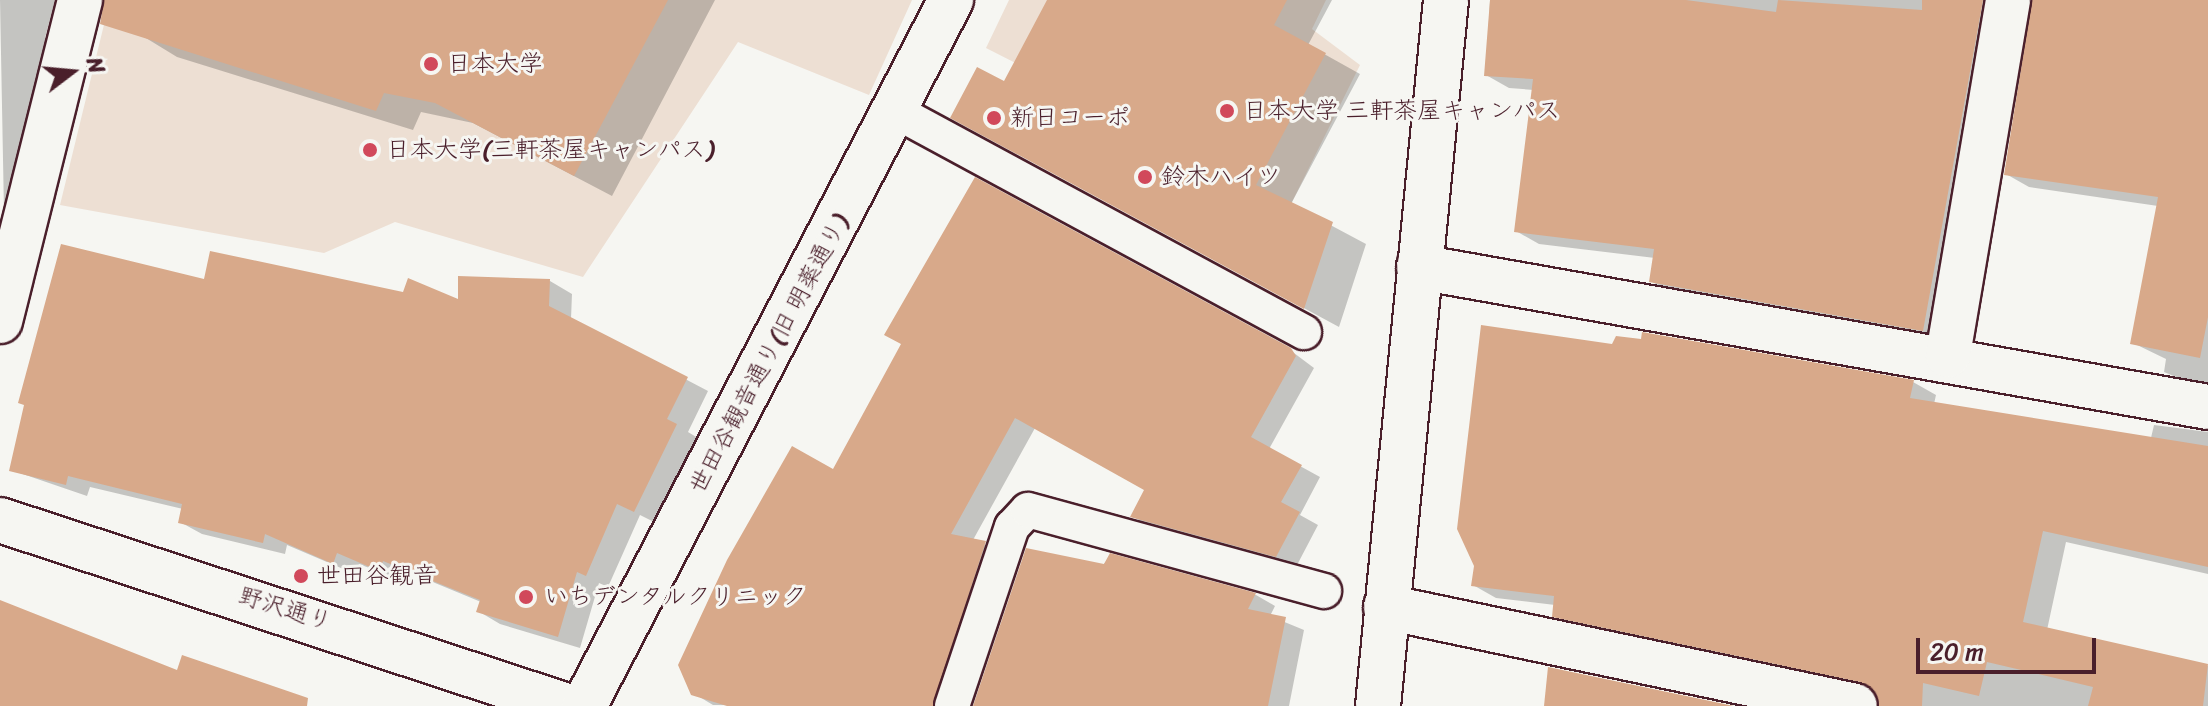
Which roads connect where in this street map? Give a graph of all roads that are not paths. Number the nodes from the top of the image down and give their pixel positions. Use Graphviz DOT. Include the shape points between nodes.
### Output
graph roads {
  1 [pos="80,0"];
  2 [pos="951,0"];
  3 [pos="1446,0"];
  4 [pos="2008,0"];
  5 [pos="895,111"];
  6 [pos="1419,267"];
  7 [pos="0,321"];
  8 [pos="1304,332"];
  9 [pos="1948,355"];
  10 [pos="2208,407"];
  11 [pos="0,520"];
  12 [pos="1324,591"];
  13 [pos="1386,607"];
  14 [pos="567,706"];
  15 [pos="584,706"];
  16 [pos="952,706"];
  17 [pos="1378,706"];
  18 [pos="1855,706"];
  1 -- 7 [label="street"];
  2 -- 5 [label="street, 世田谷観音通り(旧 明薬通り)"];
  3 -- 6 [label="street"];
  4 -- 9 [label="street"];
  5 -- 8 [label="lane"];
  5 -- 15 [label="street, 世田谷観音通り(旧 明薬通り)"];
  6 -- 9 [label="street"];
  6 -- 13 [label="street"];
  9 -- 10 [label="street"];
  11 -- 14 [label="street, 野沢通り"];
  12 -- 16 [label="lane" via="1028,510 1012,527"];
  13 -- 17 [label="street"];
  13 -- 18 [label="street"];
}
